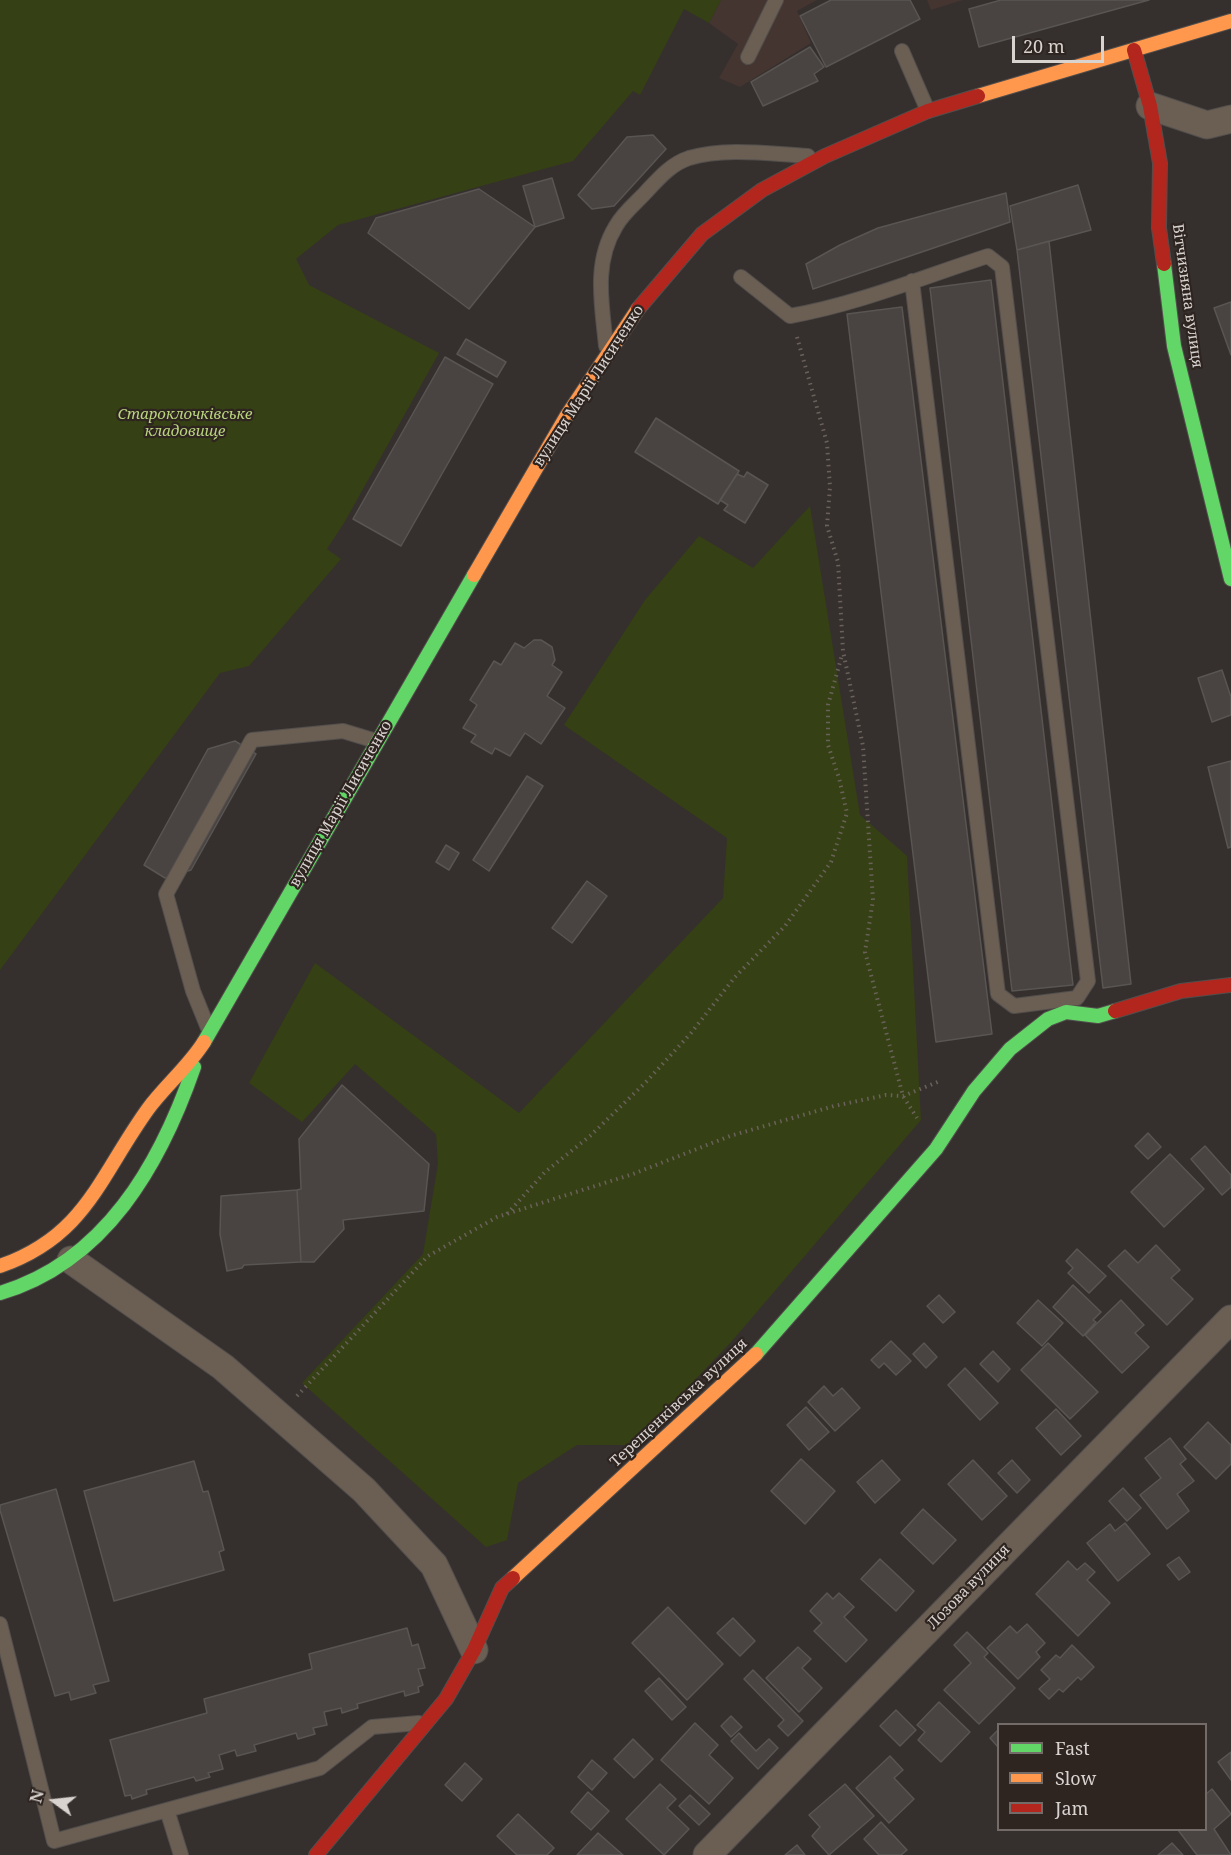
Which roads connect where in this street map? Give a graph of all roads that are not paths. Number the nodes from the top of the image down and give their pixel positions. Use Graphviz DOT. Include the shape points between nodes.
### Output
graph roads {
  1 [pos="776,0"];
  2 [pos="1231,21"];
  3 [pos="1134,50"];
  4 [pos="902,51"];
  5 [pos="748,57"];
  6 [pos="1150,106"];
  7 [pos="928,111"];
  8 [pos="1231,118"];
  9 [pos="825,156"];
  10 [pos="741,277"];
  11 [pos="912,281"];
  12 [pos="607,352"];
  13 [pos="1231,579"];
  14 [pos="376,741"];
  15 [pos="1231,985"];
  16 [pos="210,1032"];
  17 [pos="202,1045"];
  18 [pos="71,1260"];
  19 [pos="0,1266"];
  20 [pos="0,1293"];
  21 [pos="1231,1319"];
  22 [pos="0,1624"];
  23 [pos="469,1639"];
  24 [pos="427,1722"];
  25 [pos="167,1810"];
  26 [pos="181,1855"];
  27 [pos="316,1855"];
  28 [pos="707,1855"];
  1 -- 5 [label="lane"];
  2 -- 3 [label="main road, вулиця Марії Лисиченко"];
  3 -- 6 [label="main road, Вітчизняна вулиця"];
  3 -- 7 [label="main road, вулиця Марії Лисиченко"];
  4 -- 7 [label="lane"];
  6 -- 8 [label="street" via="1207,125"];
  6 -- 13 [label="main road, Вітчизняна вулиця" via="1160,163 1159,228 1174,346"];
  7 -- 9 [label="main road, вулиця Марії Лисиченко"];
  9 -- 12 [label="main road, вулиця Марії Лисиченко" via="762,190 702,234 652,290"];
  9 -- 12 [label="lane" via="716,154 688,158 666,170 616,224 607,244 600,283"];
  10 -- 11 [label="lane" via="790,316 824,310"];
  11 -- 11 [label="lane" via="988,256 1002,267 1088,981 1077,998 1014,1006 998,994"];
  12 -- 14 [label="main road, вулиця Марії Лисиченко"];
  14 -- 16 [label="main road, вулиця Марії Лисиченко"];
  14 -- 16 [label="lane" via="343,731 252,740 166,894 193,991"];
  15 -- 23 [label="main road, Терещенківська вулиця" via="1168,993 1097,1017 1067,1011 1032,1027 951,1120 936,1149 748,1363 502,1588"];
  16 -- 17 [label="main road, вулиця Марії Лисиченко"];
  17 -- 18 [label="main road, вулиця Марії Лисиченко" via="172,1126 154,1160 100,1230"];
  17 -- 19 [label="main road, вулиця Марії Лисиченко" via="148,1110 90,1202 52,1242"];
  18 -- 20 [label="main road, вулиця Марії Лисиченко" via="45,1276"];
  18 -- 23 [label="street" via="223,1367 364,1490 434,1565"];
  21 -- 28 [label="street, Лозова вулиця"];
  22 -- 25 [label="lane" via="54,1841"];
  23 -- 24 [label="main road, Терещенківська вулиця" via="446,1699"];
  24 -- 25 [label="lane" via="372,1727 320,1768"];
  24 -- 27 [label="main road, Терещенківська вулиця"];
  25 -- 26 [label="lane"];
}
